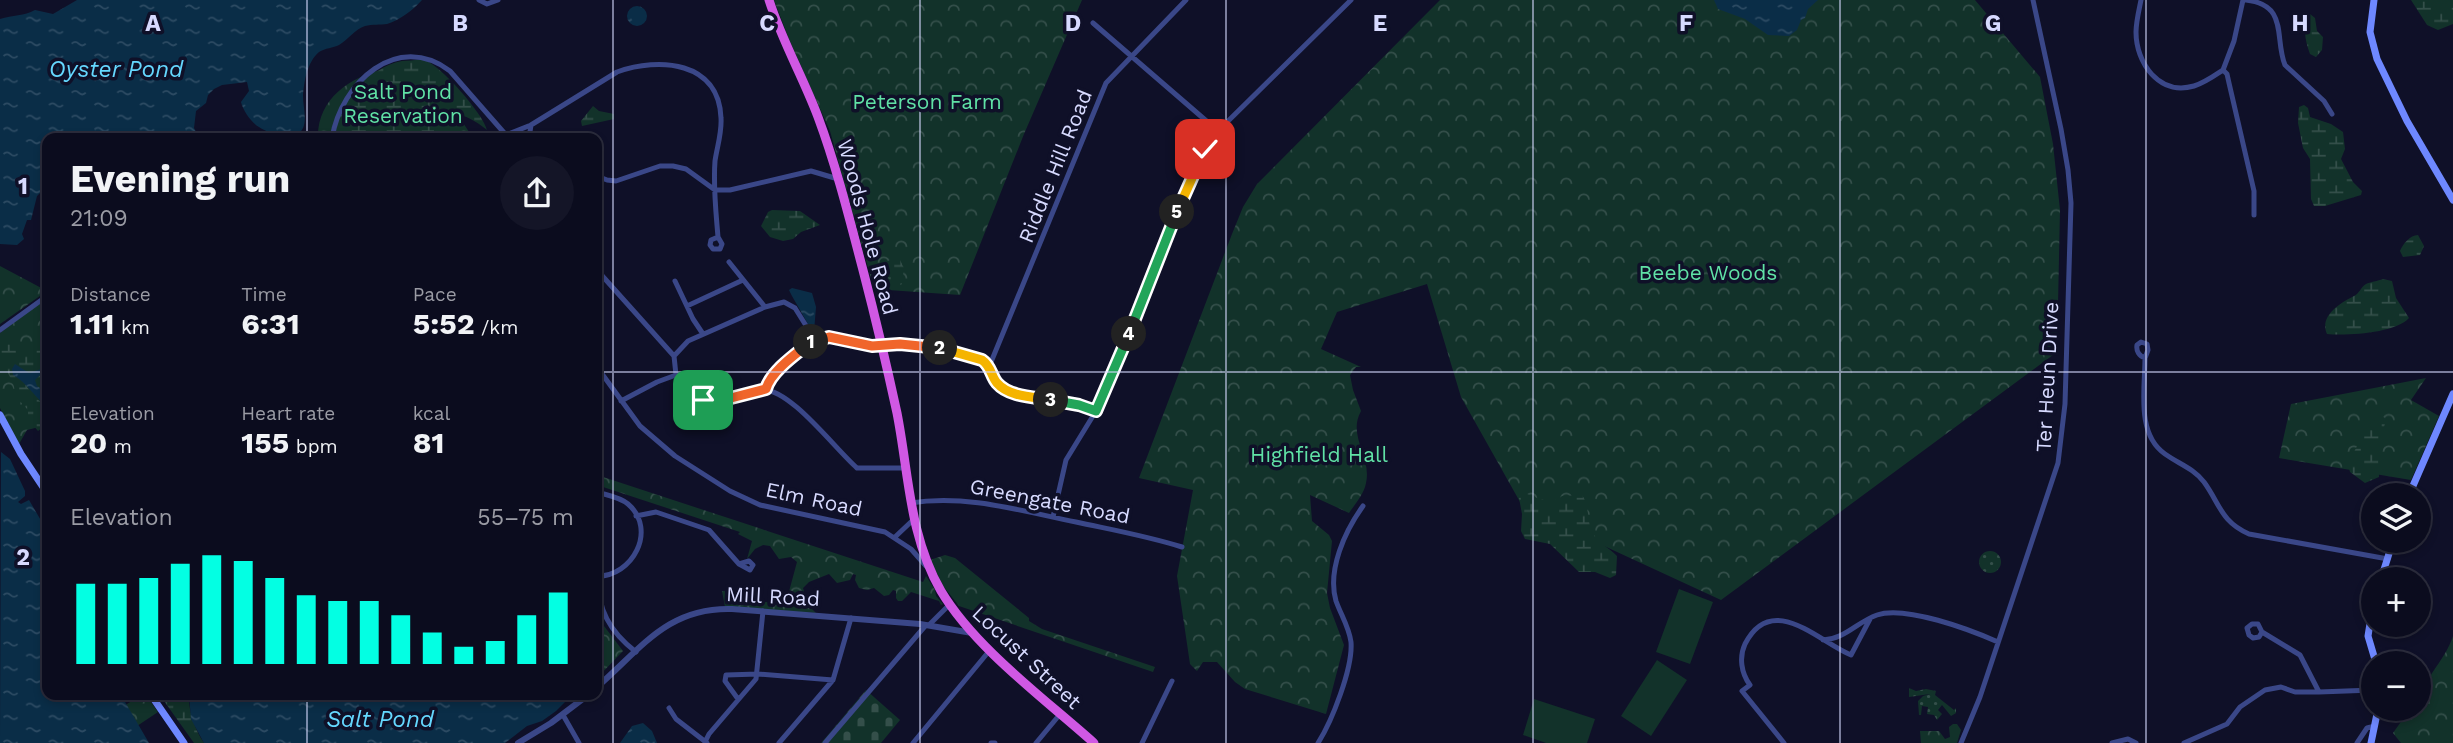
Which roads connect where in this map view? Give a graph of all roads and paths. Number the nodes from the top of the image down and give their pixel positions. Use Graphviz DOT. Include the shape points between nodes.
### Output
graph roads {
  1 [pos="479,0"];
  2 [pos="498,0"];
  3 [pos="769,0"];
  4 [pos="1186,0"];
  5 [pos="1351,0"];
  6 [pos="2033,0"];
  7 [pos="2141,0"];
  8 [pos="2244,0"];
  9 [pos="2374,0"];
  10 [pos="1093,23"];
  11 [pos="1131,57"];
  12 [pos="2222,69"];
  13 [pos="2332,114"];
  14 [pos="531,125"];
  15 [pos="1218,131"];
  16 [pos="333,133"];
  17 [pos="504,133"];
  18 [pos="511,133"];
  19 [pos="529,133"];
  20 [pos="602,178"];
  21 [pos="838,179"];
  22 [pos="715,190"];
  23 [pos="2453,200"];
  24 [pos="2254,215"];
  25 [pos="718,237"];
  26 [pos="729,262"];
  27 [pos="602,276"];
  28 [pos="743,280"];
  29 [pos="675,281"];
  30 [pos="42,300"];
  31 [pos="687,306"];
  32 [pos="765,307"];
  33 [pos="0,330"];
  34 [pos="703,334"];
  35 [pos="815,340"];
  36 [pos="881,346"];
  37 [pos="674,356"];
  38 [pos="2145,358"];
  39 [pos="989,367"];
  40 [pos="602,374"];
  41 [pos="676,375"];
  42 [pos="766,389"];
  43 [pos="2453,394"];
  44 [pos="621,401"];
  45 [pos="1096,411"];
  46 [pos="0,415"];
  47 [pos="905,468"];
  48 [pos="2414,483"];
  49 [pos="42,486"];
  50 [pos="602,494"];
  51 [pos="910,503"];
  52 [pos="1363,506"];
  53 [pos="636,516"];
  54 [pos="1053,517"];
  55 [pos="913,520"];
  56 [pos="895,537"];
  57 [pos="1182,547"];
  58 [pos="2390,553"];
  59 [pos="2388,559"];
  60 [pos="739,564"];
  61 [pos="2385,567"];
  62 [pos="602,575"];
  63 [pos="934,578"];
  64 [pos="942,591"];
  65 [pos="950,604"];
  66 [pos="602,610"];
  67 [pos="763,611"];
  68 [pos="851,618"];
  69 [pos="1870,619"];
  70 [pos="928,625"];
  71 [pos="2262,632"];
  72 [pos="972,634"];
  73 [pos="1823,640"];
  74 [pos="1998,642"];
  75 [pos="990,650"];
  76 [pos="636,652"];
  77 [pos="758,674"];
  78 [pos="833,680"];
  79 [pos="1172,681"];
  80 [pos="602,683"];
  81 [pos="2361,690"];
  82 [pos="2319,692"];
  83 [pos="738,699"];
  84 [pos="154,700"];
  85 [pos="582,700"];
  86 [pos="669,708"];
  87 [pos="1061,713"];
  88 [pos="563,715"];
  89 [pos="2376,721"];
  90 [pos="2375,726"];
  91 [pos="706,742"];
  92 [pos="184,743"];
  93 [pos="518,743"];
  94 [pos="579,743"];
  95 [pos="779,743"];
  96 [pos="825,743"];
  97 [pos="913,743"];
  98 [pos="1036,743"];
  99 [pos="1094,743"];
  100 [pos="1142,743"];
  101 [pos="1318,743"];
  102 [pos="1784,743"];
  103 [pos="1961,743"];
  104 [pos="2112,743"];
  105 [pos="2136,743"];
  106 [pos="2184,743"];
  107 [pos="2357,743"];
  108 [pos="2371,743"];
  1 -- 2 [label="street" via="488,4"];
  3 -- 21 [label="highway, Woods Hole Road" via="783,42 818,115"];
  4 -- 11 [label="street, Riddle Hill Road"];
  5 -- 15 [label="street"];
  6 -- 74 [label="street, Ter Heun Drive" via="2061,129 2071,203 2065,415 2058,463"];
  7 -- 12 [label="street" via="2136,41 2153,77 2185,87"];
  8 -- 12 [label="street"];
  8 -- 13 [label="street" via="2264,6 2276,16 2285,65"];
  9 -- 23 [label="main road" via="2370,32 2377,59"];
  10 -- 11 [label="street"];
  11 -- 15 [label="street"];
  11 -- 39 [label="street, Riddle Hill Road" via="1106,83"];
  12 -- 24 [label="street" via="2227,74 2254,191"];
  14 -- 18 [label="street"];
  14 -- 19 [label="street"];
  14 -- 22 [label="street" via="617,72 633,66 680,66 707,80 719,105"];
  15 -- 45 [label="street" via="1192,176"];
  16 -- 17 [label="street" via="349,91 359,80 382,64 411,59 433,61 450,72"];
  20 -- 22 [label="street" via="616,181 673,166"];
  21 -- 22 [label="street" via="811,171"];
  21 -- 36 [label="highway, Woods Hole Road"];
  22 -- 25 [label="street"];
  26 -- 28 [label="street"];
  27 -- 37 [label="street"];
  28 -- 31 [label="street"];
  28 -- 32 [label="street"];
  29 -- 31 [label="street"];
  30 -- 33 [label="street"];
  31 -- 34 [label="street"];
  32 -- 34 [label="street"];
  32 -- 35 [label="street" via="790,304"];
  34 -- 37 [label="street"];
  35 -- 36 [label="street" via="829,337"];
  35 -- 42 [label="street" via="775,374"];
  36 -- 39 [label="street" via="946,348 974,355"];
  36 -- 47 [label="highway, Woods Hole Road"];
  37 -- 41 [label="street"];
  38 -- 59 [label="street" via="2146,421 2153,442 2196,472 2229,523 2249,534"];
  39 -- 45 [label="street" via="996,382 1008,392"];
  40 -- 44 [label="street, Elm Road"];
  41 -- 42 [label="street" via="708,401"];
  41 -- 44 [label="street"];
  42 -- 47 [label="street" via="790,400 857,468"];
  43 -- 48 [label="main road"];
  44 -- 56 [label="street, Elm Road" via="661,445 748,501"];
  45 -- 54 [label="street" via="1066,460"];
  46 -- 49 [label="main road"];
  47 -- 51 [label="highway, Woods Hole Road"];
  50 -- 53 [label="street" via="624,501"];
  51 -- 54 [label="street, Greengate Road" via="959,500"];
  51 -- 55 [label="highway, Woods Hole Road"];
  52 -- 101 [label="street" via="1342,541 1336,566 1335,598 1351,648"];
  53 -- 60 [label="street" via="656,512 709,530"];
  53 -- 62 [label="street" via="640,538 634,558 617,572"];
  54 -- 57 [label="street, Greengate Road"];
  55 -- 56 [label="street"];
  55 -- 63 [label="highway, Woods Hole Road"];
  56 -- 63 [label="street, Elm Road"];
  58 -- 59 [label="main road"];
  59 -- 61 [label="main road"];
  63 -- 64 [label="highway, Woods Hole Road"];
  64 -- 65 [label="highway, Locust Street"];
  65 -- 70 [label="street"];
  65 -- 72 [label="highway, Locust Street"];
  66 -- 76 [label="street" via="614,632"];
  67 -- 68 [label="street, Mill Road"];
  67 -- 76 [label="street, Mill Road" via="709,610 682,617"];
  67 -- 77 [label="street"];
  68 -- 70 [label="street, Mill Road"];
  68 -- 78 [label="street"];
  69 -- 73 [label="street" via="1844,635"];
  69 -- 73 [label="street" via="1851,655"];
  69 -- 74 [label="street" via="1888,613 1926,618"];
  70 -- 72 [label="street, Mill Road"];
  70 -- 96 [label="street"];
  71 -- 82 [label="street" via="2300,655"];
  72 -- 75 [label="highway, Locust Street"];
  73 -- 102 [label="street" via="1795,623 1777,621 1757,629 1746,641 1742,668 1750,685 1742,691"];
  74 -- 103 [label="street, Ter Heun Drive"];
  75 -- 87 [label="highway, Locust Street"];
  75 -- 97 [label="street"];
  76 -- 80 [label="street, Mill Road"];
  77 -- 78 [label="street"];
  77 -- 83 [label="street"];
  77 -- 83 [label="street" via="724,676"];
  78 -- 95 [label="street"];
  79 -- 100 [label="street"];
  81 -- 82 [label="street"];
  82 -- 106 [label="street" via="2281,687 2265,690 2240,707 2227,724"];
  83 -- 91 [label="street"];
  84 -- 92 [label="main road"];
  85 -- 88 [label="street"];
  86 -- 91 [label="street"];
  87 -- 98 [label="street"];
  87 -- 99 [label="highway, Locust Street"];
  88 -- 93 [label="street"];
  88 -- 94 [label="street"];
  89 -- 90 [label="main road"];
  90 -- 107 [label="street" via="2367,728"];
  90 -- 108 [label="main road"];
  104 -- 105 [label="street" via="2128,739"];
}
